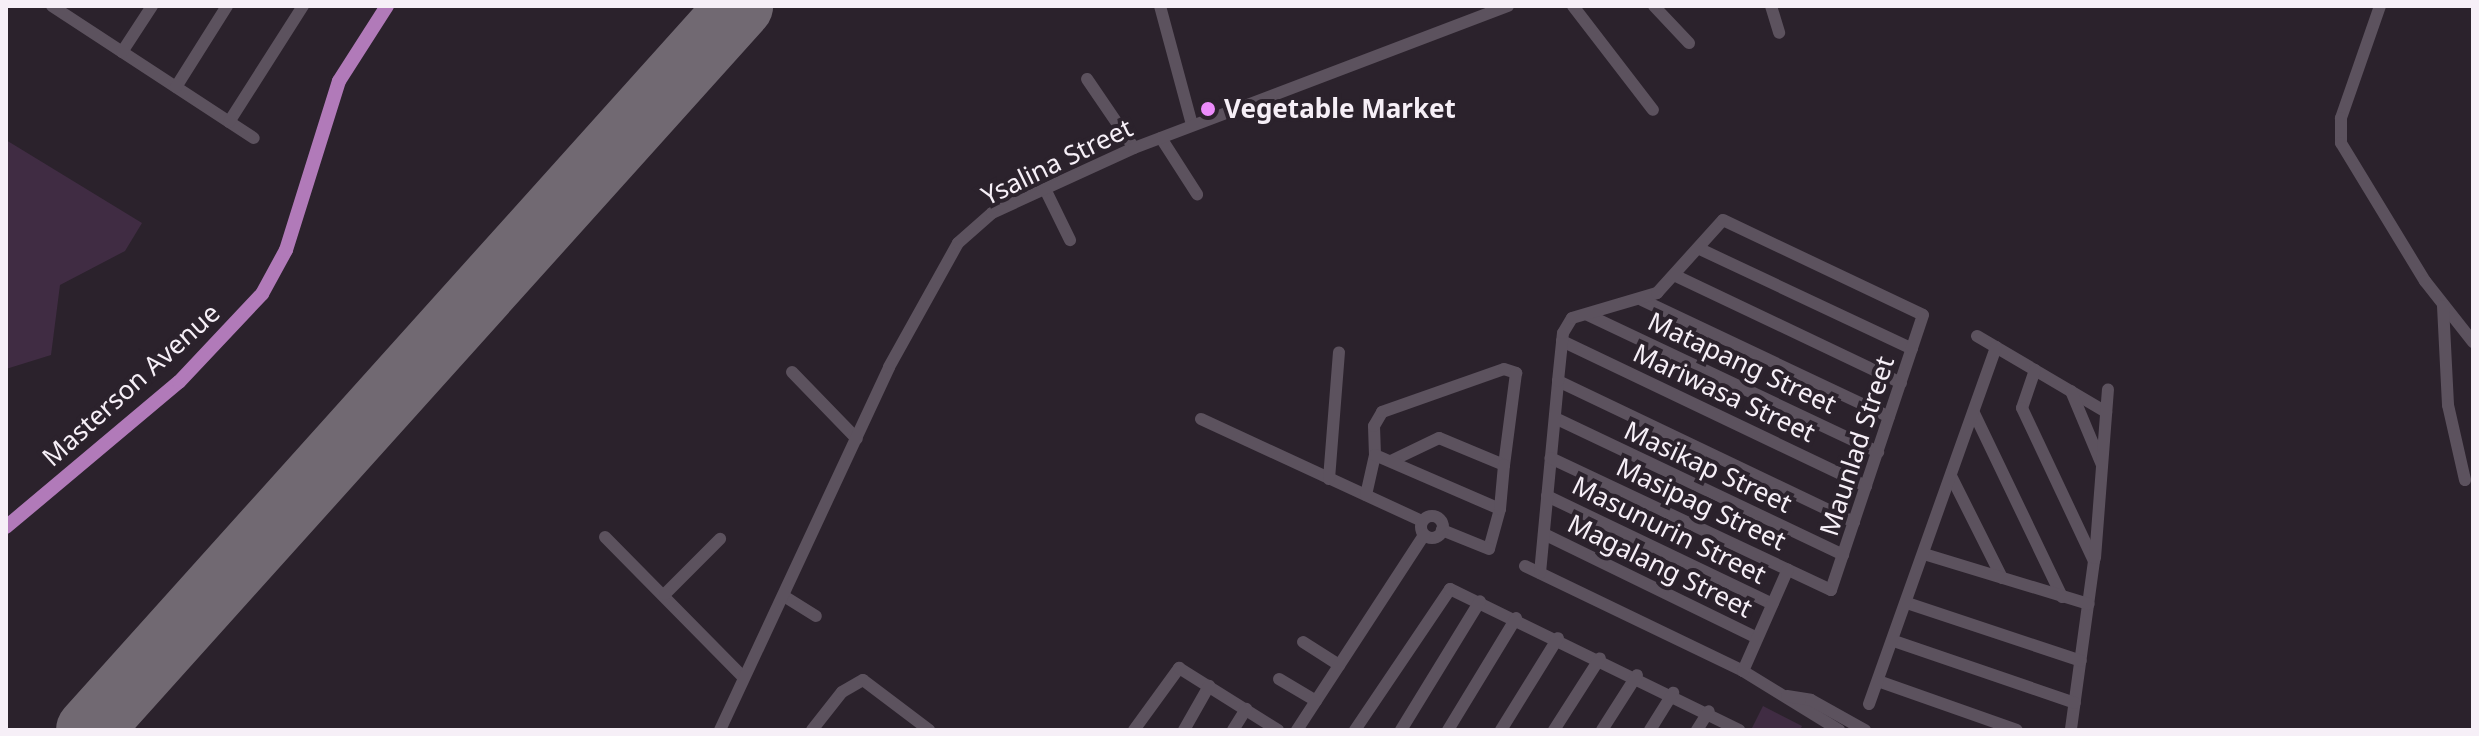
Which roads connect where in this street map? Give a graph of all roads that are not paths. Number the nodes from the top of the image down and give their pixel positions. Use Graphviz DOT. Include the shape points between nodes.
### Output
graph roads {
  1 [pos="152,6"];
  2 [pos="227,6"];
  3 [pos="303,6"];
  4 [pos="387,6"];
  5 [pos="1160,6"];
  6 [pos="1508,6"];
  7 [pos="1573,6"];
  8 [pos="1654,6"];
  9 [pos="1771,6"];
  10 [pos="2380,6"];
  11 [pos="57,8"];
  12 [pos="1779,33"];
  13 [pos="1689,43"];
  14 [pos="122,52"];
  15 [pos="1087,79"];
  16 [pos="176,87"];
  17 [pos="1653,110"];
  18 [pos="229,122"];
  19 [pos="1192,125"];
  20 [pos="254,138"];
  21 [pos="1161,138"];
  22 [pos="1134,148"];
  23 [pos="1045,189"];
  24 [pos="1197,194"];
  25 [pos="1070,240"];
  26 [pos="1702,250"];
  27 [pos="1676,276"];
  28 [pos="1642,300"];
  29 [pos="2443,306"];
  30 [pos="1588,315"];
  31 [pos="1977,336"];
  32 [pos="1562,341"];
  33 [pos="2473,342"];
  34 [pos="1996,347"];
  35 [pos="1912,349"];
  36 [pos="1339,352"];
  37 [pos="2035,370"];
  38 [pos="792,372"];
  39 [pos="1558,381"];
  40 [pos="1901,383"];
  41 [pos="2108,389"];
  42 [pos="2071,391"];
  43 [pos="2106,412"];
  44 [pos="1974,413"];
  45 [pos="1889,417"];
  46 [pos="1555,418"];
  47 [pos="1201,419"];
  48 [pos="857,439"];
  49 [pos="1878,452"];
  50 [pos="1375,455"];
  51 [pos="1551,458"];
  52 [pos="1391,461"];
  53 [pos="1504,465"];
  54 [pos="2102,465"];
  55 [pos="1951,476"];
  56 [pos="1329,479"];
  57 [pos="2465,480"];
  58 [pos="1866,486"];
  59 [pos="1366,495"];
  60 [pos="1547,496"];
  61 [pos="1500,509"];
  62 [pos="1422,521"];
  63 [pos="1854,522"];
  64 [pos="6,527"];
  65 [pos="1442,530"];
  66 [pos="1544,534"];
  67 [pos="1424,535"];
  68 [pos="605,537"];
  69 [pos="720,539"];
  70 [pos="1924,554"];
  71 [pos="1843,555"];
  72 [pos="2094,561"];
  73 [pos="1525,566"];
  74 [pos="1788,569"];
  75 [pos="1540,573"];
  76 [pos="2002,578"];
  77 [pos="1831,590"];
  78 [pos="665,594"];
  79 [pos="2062,597"];
  80 [pos="787,598"];
  81 [pos="1480,601"];
  82 [pos="1907,603"];
  83 [pos="1772,604"];
  84 [pos="2089,604"];
  85 [pos="816,616"];
  86 [pos="1516,618"];
  87 [pos="1558,638"];
  88 [pos="1757,638"];
  89 [pos="1894,641"];
  90 [pos="1303,642"];
  91 [pos="1600,658"];
  92 [pos="2081,661"];
  93 [pos="1339,665"];
  94 [pos="1743,671"];
  95 [pos="1637,675"];
  96 [pos="743,677"];
  97 [pos="1279,679"];
  98 [pos="1878,681"];
  99 [pos="1209,686"];
  100 [pos="1673,693"];
  101 [pos="1316,701"];
  102 [pos="2075,703"];
  103 [pos="1869,704"];
  104 [pos="1246,709"];
  105 [pos="1709,711"];
  106 [pos="1826,722"];
  107 [pos="720,730"];
  108 [pos="812,730"];
  109 [pos="929,730"];
  110 [pos="1134,730"];
  111 [pos="1184,730"];
  112 [pos="1233,730"];
  113 [pos="1278,730"];
  114 [pos="1297,730"];
  115 [pos="1355,730"];
  116 [pos="1401,730"];
  117 [pos="1448,730"];
  118 [pos="1501,730"];
  119 [pos="1554,730"];
  120 [pos="1602,730"];
  121 [pos="1650,730"];
  122 [pos="1697,730"];
  123 [pos="1739,730"];
  124 [pos="1839,730"];
  125 [pos="1865,730"];
  126 [pos="2017,730"];
  127 [pos="2071,730"];
  1 -- 14 [label="street"];
  2 -- 16 [label="street"];
  3 -- 18 [label="street"];
  4 -- 64 [label="main road, Masterson Avenue" via="339,81 286,250 262,294 179,382"];
  5 -- 19 [label="street"];
  6 -- 19 [label="street, Ysalina Street"];
  7 -- 17 [label="street"];
  8 -- 13 [label="street"];
  9 -- 12 [label="street"];
  10 -- 29 [label="street" via="2341,118 2341,143"];
  11 -- 14 [label="street"];
  14 -- 16 [label="street"];
  15 -- 22 [label="street"];
  16 -- 18 [label="street"];
  18 -- 20 [label="street"];
  19 -- 21 [label="street, Ysalina Street"];
  21 -- 22 [label="street, Ysalina Street"];
  21 -- 24 [label="street"];
  22 -- 23 [label="street, Ysalina Street"];
  23 -- 25 [label="street"];
  23 -- 48 [label="street, Ysalina Street" via="992,213 958,243"];
  26 -- 27 [label="street"];
  26 -- 35 [label="street"];
  26 -- 35 [label="street, Maunlad Street" via="1723,220 1923,315"];
  27 -- 28 [label="street"];
  27 -- 40 [label="street"];
  28 -- 30 [label="street"];
  28 -- 45 [label="street"];
  29 -- 33 [label="street"];
  29 -- 57 [label="street" via="2448,405"];
  30 -- 32 [label="street" via="1568,322"];
  30 -- 49 [label="street, Matapang Street"];
  31 -- 34 [label="street"];
  32 -- 39 [label="street"];
  32 -- 58 [label="street, Mariwasa Street"];
  34 -- 37 [label="street"];
  34 -- 44 [label="street"];
  35 -- 40 [label="street, Maunlad Street"];
  36 -- 56 [label="street"];
  37 -- 42 [label="street"];
  37 -- 72 [label="street" via="2022,408"];
  38 -- 48 [label="street"];
  39 -- 46 [label="street"];
  39 -- 63 [label="street"];
  40 -- 45 [label="street, Maunlad Street"];
  41 -- 43 [label="street"];
  42 -- 43 [label="street"];
  42 -- 54 [label="street"];
  43 -- 54 [label="street"];
  44 -- 55 [label="street"];
  44 -- 79 [label="street"];
  45 -- 49 [label="street, Maunlad Street"];
  46 -- 51 [label="street"];
  46 -- 71 [label="street, Masikap Street"];
  47 -- 56 [label="street"];
  48 -- 80 [label="street, Ysalina Street"];
  49 -- 58 [label="street, Maunlad Street"];
  50 -- 52 [label="street"];
  50 -- 53 [label="street" via="1374,426 1382,412 1504,369 1516,373"];
  50 -- 59 [label="street"];
  51 -- 60 [label="street"];
  51 -- 74 [label="street, Masipag Street"];
  52 -- 53 [label="street" via="1439,438"];
  52 -- 61 [label="street"];
  53 -- 61 [label="street"];
  54 -- 72 [label="street"];
  55 -- 70 [label="street"];
  55 -- 76 [label="street"];
  56 -- 59 [label="street"];
  58 -- 63 [label="street, Maunlad Street"];
  59 -- 62 [label="street"];
  60 -- 66 [label="street"];
  60 -- 83 [label="street, Masunurin Street"];
  61 -- 65 [label="street" via="1489,549"];
  62 -- 65 [label="street" via="1436,517"];
  62 -- 67 [label="street"];
  63 -- 71 [label="street, Maunlad Street"];
  65 -- 67 [label="street"];
  66 -- 75 [label="street"];
  66 -- 88 [label="street, Magalang Street"];
  67 -- 93 [label="street"];
  68 -- 78 [label="street"];
  69 -- 78 [label="street"];
  70 -- 76 [label="street"];
  70 -- 82 [label="street"];
  71 -- 77 [label="street, Maunlad Street"];
  72 -- 84 [label="street"];
  73 -- 75 [label="street"];
  74 -- 77 [label="street, Masipag Street"];
  74 -- 83 [label="street"];
  75 -- 94 [label="street"];
  76 -- 79 [label="street"];
  78 -- 96 [label="street"];
  79 -- 84 [label="street"];
  80 -- 85 [label="street"];
  80 -- 96 [label="street, Ysalina Street"];
  81 -- 86 [label="street"];
  81 -- 115 [label="street" via="1443,591"];
  81 -- 116 [label="street"];
  82 -- 89 [label="street"];
  82 -- 92 [label="street"];
  83 -- 88 [label="street"];
  84 -- 92 [label="street"];
  86 -- 87 [label="street"];
  86 -- 117 [label="street"];
  87 -- 91 [label="street"];
  87 -- 118 [label="street"];
  88 -- 94 [label="street"];
  89 -- 98 [label="street"];
  89 -- 102 [label="street"];
  90 -- 93 [label="street"];
  91 -- 95 [label="street"];
  91 -- 119 [label="street"];
  92 -- 102 [label="street"];
  93 -- 101 [label="street"];
  94 -- 106 [label="street"];
  95 -- 100 [label="street"];
  95 -- 120 [label="street"];
  96 -- 107 [label="street, Ysalina Street"];
  97 -- 101 [label="street"];
  98 -- 103 [label="street"];
  98 -- 126 [label="street"];
  99 -- 104 [label="street"];
  99 -- 110 [label="street" via="1173,670"];
  99 -- 111 [label="street"];
  100 -- 105 [label="street"];
  100 -- 121 [label="street"];
  101 -- 114 [label="street"];
  102 -- 127 [label="street"];
  104 -- 112 [label="street"];
  104 -- 113 [label="street"];
  105 -- 122 [label="street"];
  105 -- 123 [label="street"];
  106 -- 124 [label="street"];
  106 -- 125 [label="street"];
  108 -- 109 [label="street" via="842,692 863,680"];
}
